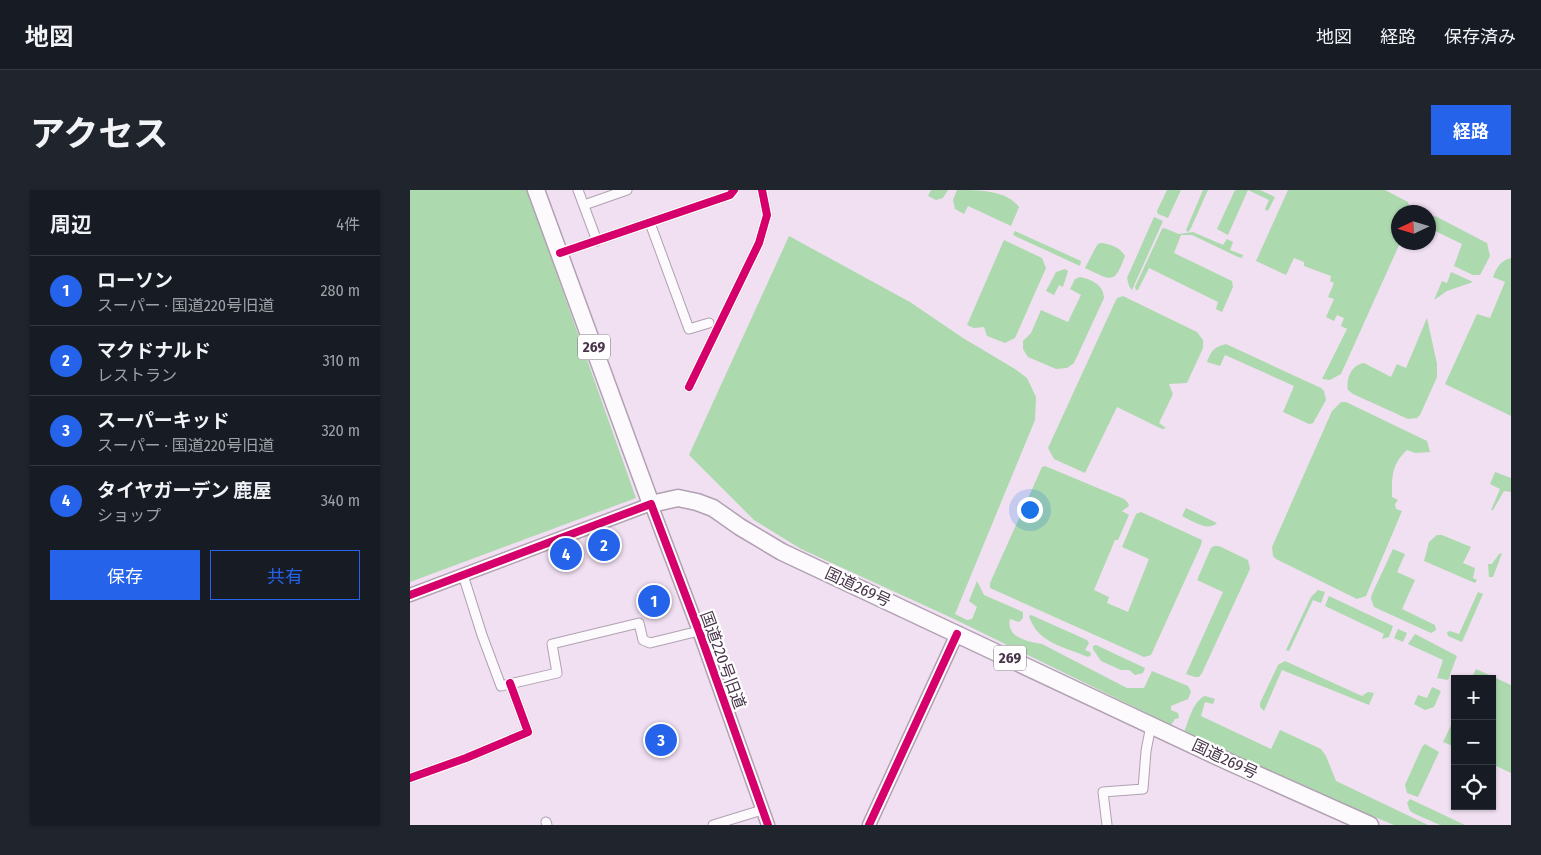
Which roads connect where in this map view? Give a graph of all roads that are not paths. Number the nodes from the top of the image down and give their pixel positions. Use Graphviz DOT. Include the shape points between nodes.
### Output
graph roads {
  1 [pos="536,190"];
  2 [pos="578,190"];
  3 [pos="627,190"];
  4 [pos="734,190"];
  5 [pos="762,190"];
  6 [pos="584,205"];
  7 [pos="650,223"];
  8 [pos="597,241"];
  9 [pos="560,253"];
  10 [pos="709,323"];
  11 [pos="689,388"];
  12 [pos="651,504"];
  13 [pos="463,575"];
  14 [pos="410,595"];
  15 [pos="699,631"];
  16 [pos="957,634"];
  17 [pos="510,683"];
  18 [pos="1150,725"];
  19 [pos="410,778"];
  20 [pos="762,810"];
  21 [pos="713,825"];
  22 [pos="768,825"];
  23 [pos="868,825"];
  24 [pos="1107,825"];
  25 [pos="1370,825"];
  1 -- 9 [label="highway, 269"];
  2 -- 6 [label="street"];
  3 -- 6 [label="street"];
  4 -- 7 [label="street" via="730,195"];
  5 -- 11 [label="street" via="767,215 760,243"];
  6 -- 8 [label="street"];
  7 -- 8 [label="street"];
  7 -- 10 [label="street" via="689,329"];
  8 -- 9 [label="street"];
  9 -- 12 [label="highway, 269"];
  12 -- 13 [label="street"];
  12 -- 15 [label="street, 国道220号旧道"];
  12 -- 16 [label="highway, 国道269号 / 269" via="678,498 714,508 782,552"];
  13 -- 14 [label="street"];
  13 -- 17 [label="street" via="501,686"];
  15 -- 17 [label="street" via="650,643 643,640 639,623 552,644 557,673"];
  15 -- 20 [label="street, 国道220号旧道"];
  16 -- 18 [label="highway, 国道269号 / 269"];
  16 -- 23 [label="street"];
  17 -- 19 [label="street" via="528,732"];
  18 -- 24 [label="street" via="1143,789 1103,792"];
  18 -- 25 [label="highway, 国道269号 / 269"];
  20 -- 21 [label="street"];
  20 -- 22 [label="street, 国道220号旧道"];
}
